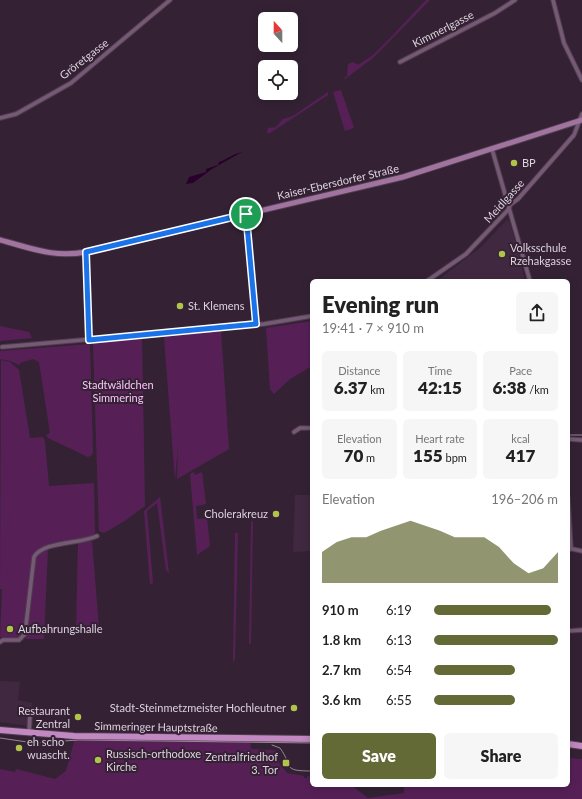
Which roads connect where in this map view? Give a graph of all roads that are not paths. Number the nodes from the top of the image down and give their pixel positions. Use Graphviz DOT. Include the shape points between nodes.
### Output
graph roads {
  1 [pos="170,0"];
  2 [pos="515,0"];
  3 [pos="553,0"];
  4 [pos="400,62"];
  5 [pos="582,80"];
  6 [pos="582,114"];
  7 [pos="0,118"];
  8 [pos="581,120"];
  9 [pos="492,149"];
  10 [pos="508,208"];
  11 [pos="246,214"];
  12 [pos="0,240"];
  13 [pos="86,252"];
  14 [pos="430,279"];
  15 [pos="529,279"];
  16 [pos="310,316"];
  17 [pos="256,324"];
  18 [pos="89,340"];
  19 [pos="2,347"];
  20 [pos="310,428"];
  21 [pos="294,432"];
  22 [pos="570,440"];
  23 [pos="582,440"];
  24 [pos="97,536"];
  25 [pos="570,548"];
  26 [pos="582,551"];
  27 [pos="582,630"];
  28 [pos="570,631"];
  29 [pos="0,642"];
  30 [pos="30,716"];
  31 [pos="0,732"];
  32 [pos="29,734"];
  33 [pos="310,739"];
  34 [pos="570,744"];
  35 [pos="582,746"];
  1 -- 7 [label="street, Gröretgasse" via="71,83 16,114"];
  2 -- 4 [label="street, Kimmerlgasse"];
  3 -- 5 [label="street" via="564,42"];
  6 -- 8 [label="street, Meidlgasse"];
  8 -- 9 [label="main road, Kaiser-Ebersdorfer Straße"];
  8 -- 10 [label="street, Meidlgasse" via="574,135"];
  9 -- 10 [label="street"];
  9 -- 11 [label="main road, Kaiser-Ebersdorfer Straße" via="403,177"];
  10 -- 14 [label="street, Meidlgasse" via="466,254"];
  10 -- 15 [label="street"];
  11 -- 13 [label="main road, Kaiser-Ebersdorfer Straße"];
  11 -- 17 [label="street"];
  12 -- 13 [label="main road, Kaiser-Ebersdorfer Straße" via="50,254"];
  13 -- 18 [label="street"];
  16 -- 17 [label="street"];
  17 -- 18 [label="street"];
  18 -- 19 [label="street"];
  20 -- 21 [label="street" via="300,428"];
  22 -- 23 [label="street"];
  24 -- 29 [label="street" via="46,547 37,552 34,557 25,634 19,640"];
  25 -- 26 [label="street"];
  27 -- 28 [label="street"];
  30 -- 32 [label="street"];
  31 -- 32 [label="main road, Simmeringer Hauptstraße"];
  32 -- 33 [label="main road, Simmeringer Hauptstraße"];
  34 -- 35 [label="main road"];
}
